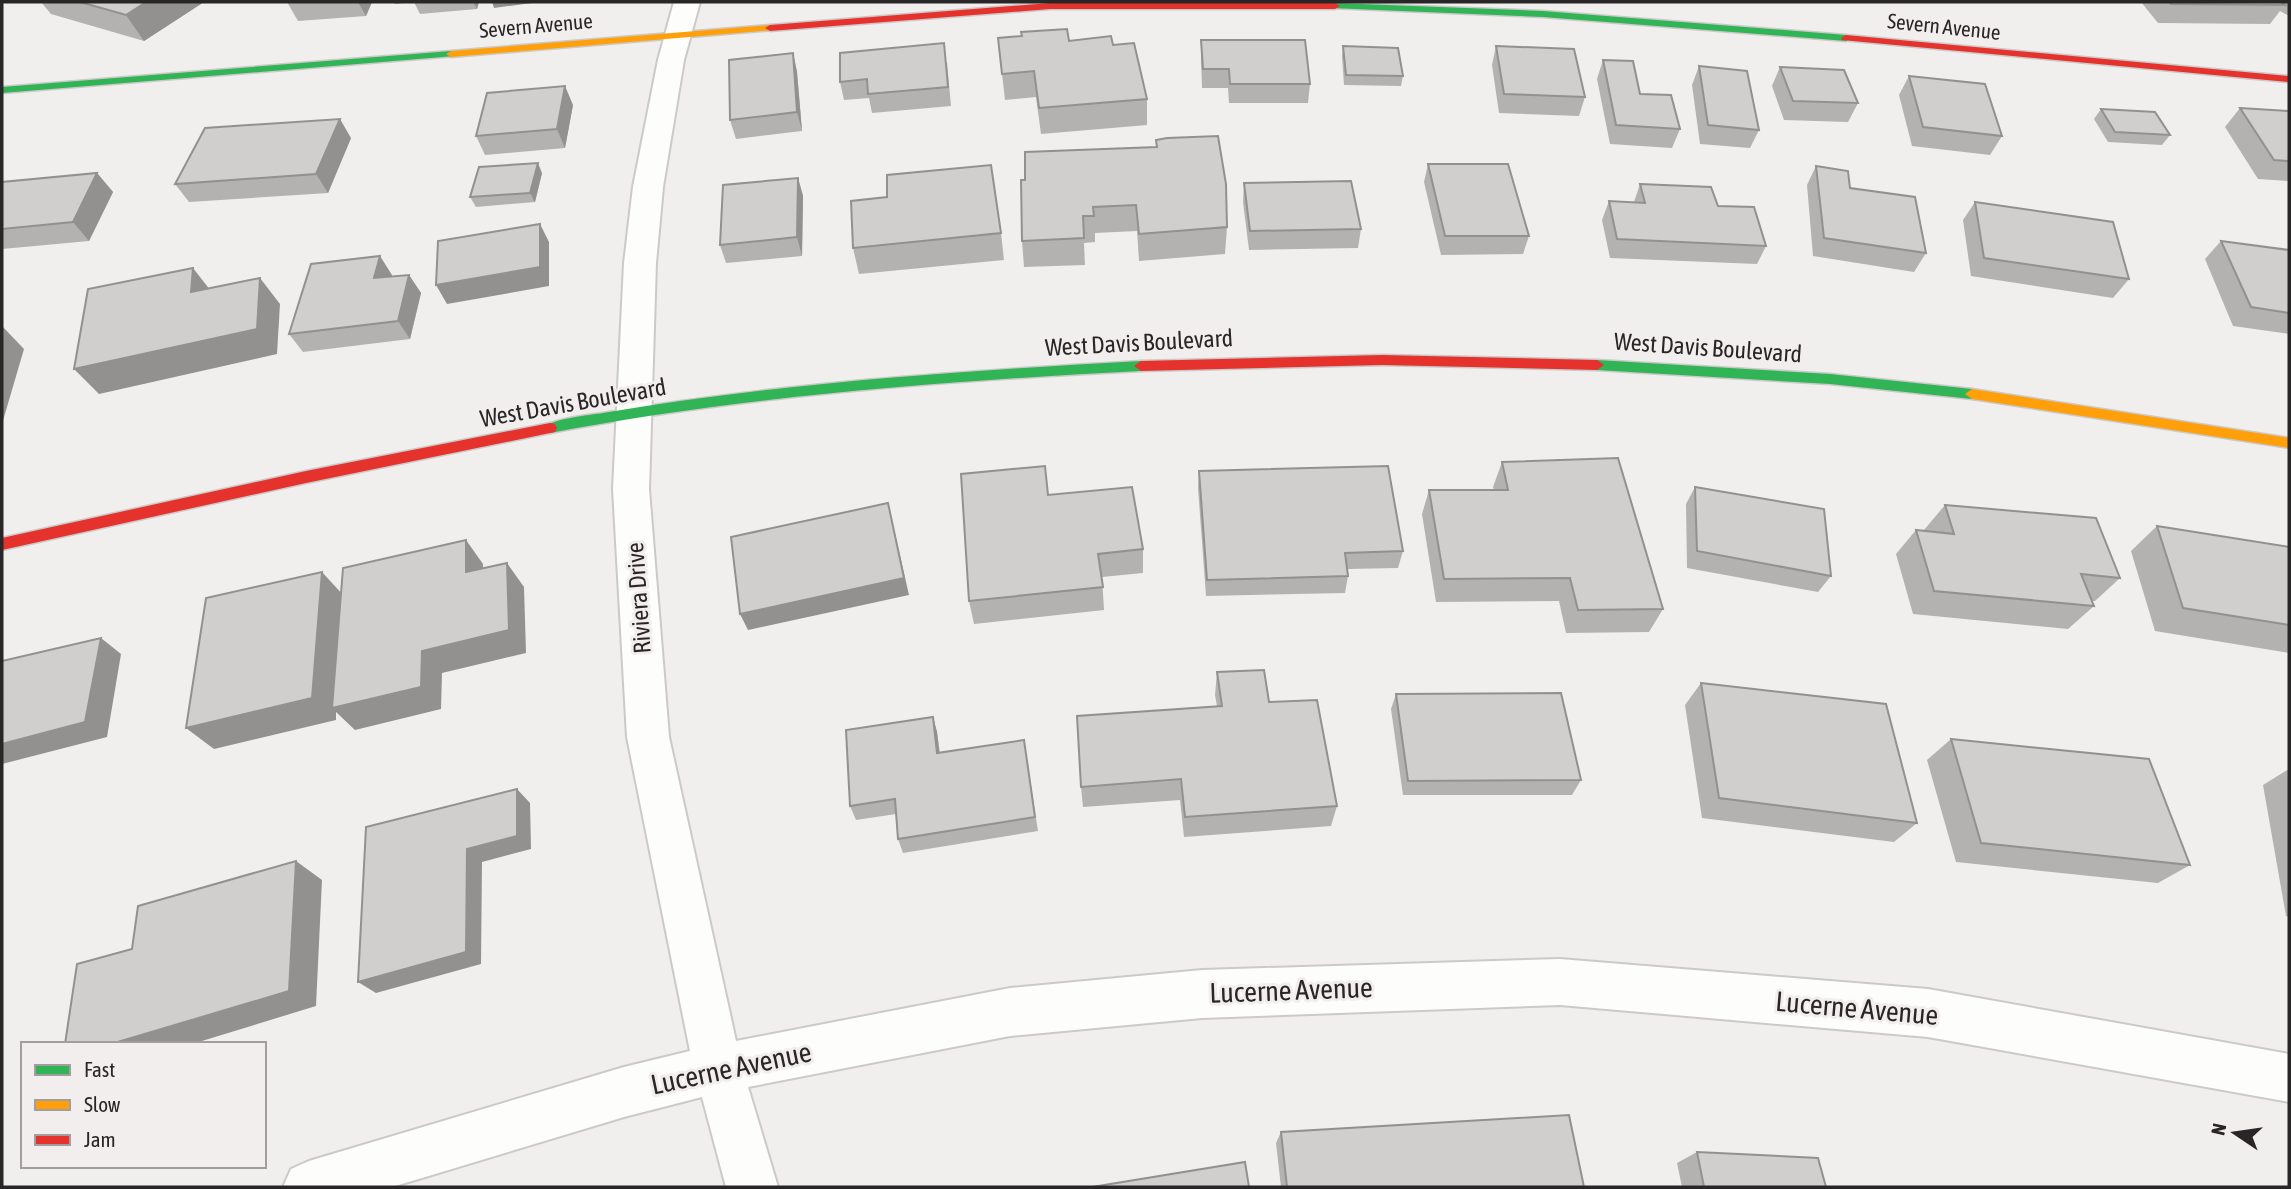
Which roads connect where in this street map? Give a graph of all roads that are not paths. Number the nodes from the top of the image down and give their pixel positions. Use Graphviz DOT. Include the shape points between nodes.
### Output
graph roads {
  1 [pos="682,19"];
  2 [pos="2289,79"];
  3 [pos="2,90"];
  4 [pos="633,413"];
  5 [pos="2289,443"];
  6 [pos="2,544"];
  7 [pos="718,1069"];
  8 [pos="2289,1078"];
  9 [pos="309,1187"];
  10 [pos="752,1187"];
  1 -- 2 [label="street, Severn Avenue" via="888,16 1101,5 1542,14"];
  1 -- 3 [label="street, Severn Avenue"];
  1 -- 4 [label="street, Riviera Drive" via="648,187"];
  4 -- 5 [label="street, West Davis Boulevard" via="902,381 1062,369 1239,361 1431,360 1624,365 1832,379 2129,416"];
  4 -- 6 [label="street, West Davis Boulevard" via="368,463"];
  4 -- 7 [label="street, Riviera Drive" via="631,489 648,737"];
  7 -- 8 [label="street, Lucerne Avenue" via="1010,1013 1106,1002 1257,991 1560,982 1928,1013"];
  7 -- 9 [label="street, Lucerne Avenue" via="624,1092"];
  7 -- 10 [label="street, Riviera Drive"];
}
